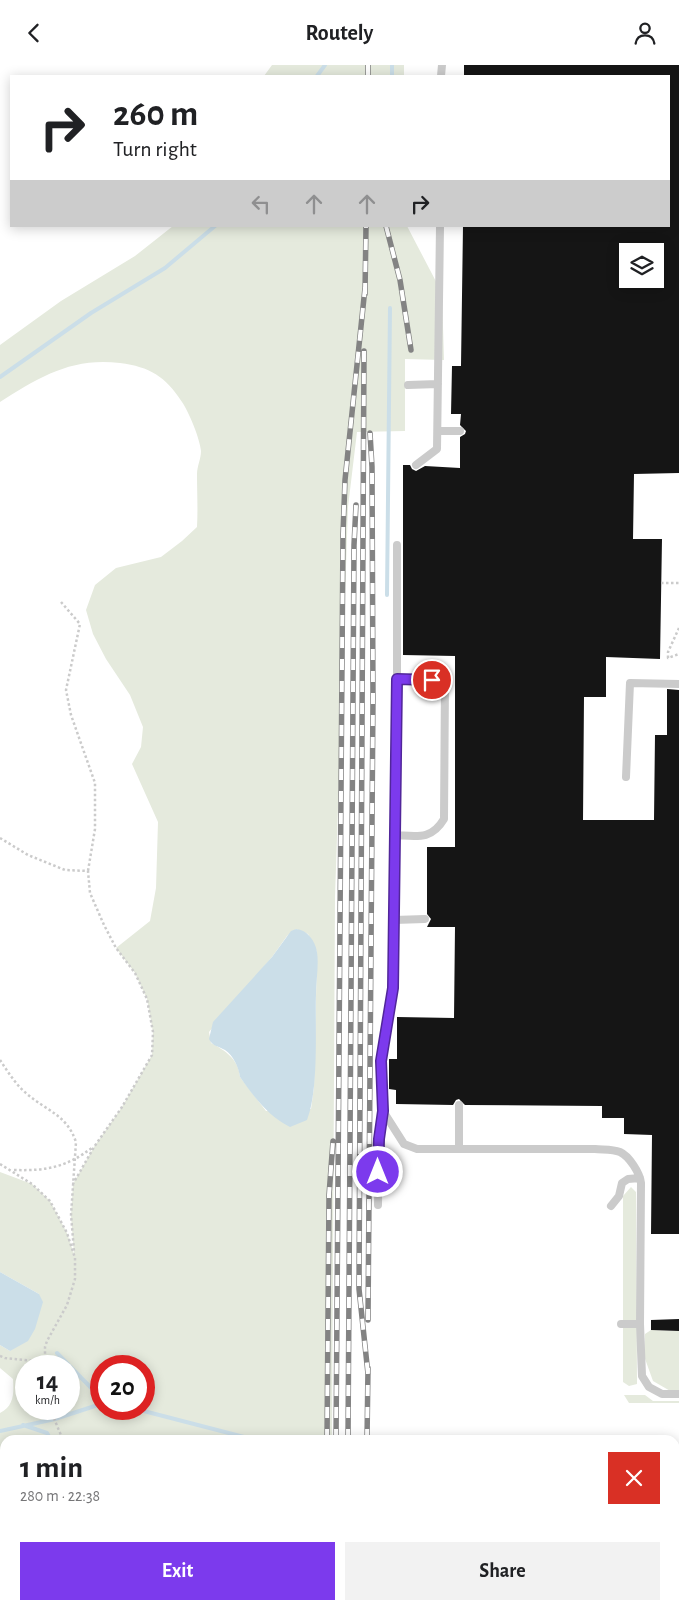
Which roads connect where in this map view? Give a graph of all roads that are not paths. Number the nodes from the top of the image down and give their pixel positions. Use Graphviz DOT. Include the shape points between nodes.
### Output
graph roads {
  1 [pos="440,227"];
  2 [pos="438,384"];
  3 [pos="408,385"];
  4 [pos="438,431"];
  5 [pos="460,431"];
  6 [pos="416,465"];
  7 [pos="397,545"];
  8 [pos="397,679"];
  9 [pos="679,684"];
  10 [pos="626,777"];
  11 [pos="394,835"];
  12 [pos="425,919"];
  13 [pos="394,920"];
  14 [pos="459,1105"];
  15 [pos="383,1111"];
  16 [pos="459,1149"];
  17 [pos="640,1178"];
  18 [pos="378,1205"];
  19 [pos="611,1206"];
  20 [pos="621,1324"];
  21 [pos="640,1324"];
  22 [pos="679,1394"];
  1 -- 2 [label="lane"];
  2 -- 3 [label="lane"];
  2 -- 4 [label="lane"];
  4 -- 5 [label="lane"];
  4 -- 6 [label="lane" via="438,449"];
  7 -- 8 [label="lane"];
  8 -- 11 [label="lane"];
  8 -- 11 [label="lane" via="445,681 444,819 439,828 422,837"];
  9 -- 10 [label="lane" via="630,683"];
  11 -- 13 [label="lane"];
  12 -- 13 [label="lane"];
  13 -- 15 [label="lane" via="393,988 381,1061"];
  14 -- 16 [label="lane"];
  15 -- 16 [label="lane" via="404,1144 417,1149"];
  15 -- 18 [label="lane" via="379,1139"];
  16 -- 17 [label="lane" via="610,1150 621,1153"];
  17 -- 19 [label="lane" via="622,1183 619,1196"];
  17 -- 21 [label="lane"];
  20 -- 21 [label="lane"];
  21 -- 22 [label="lane" via="642,1376 649,1387 662,1394"];
}
